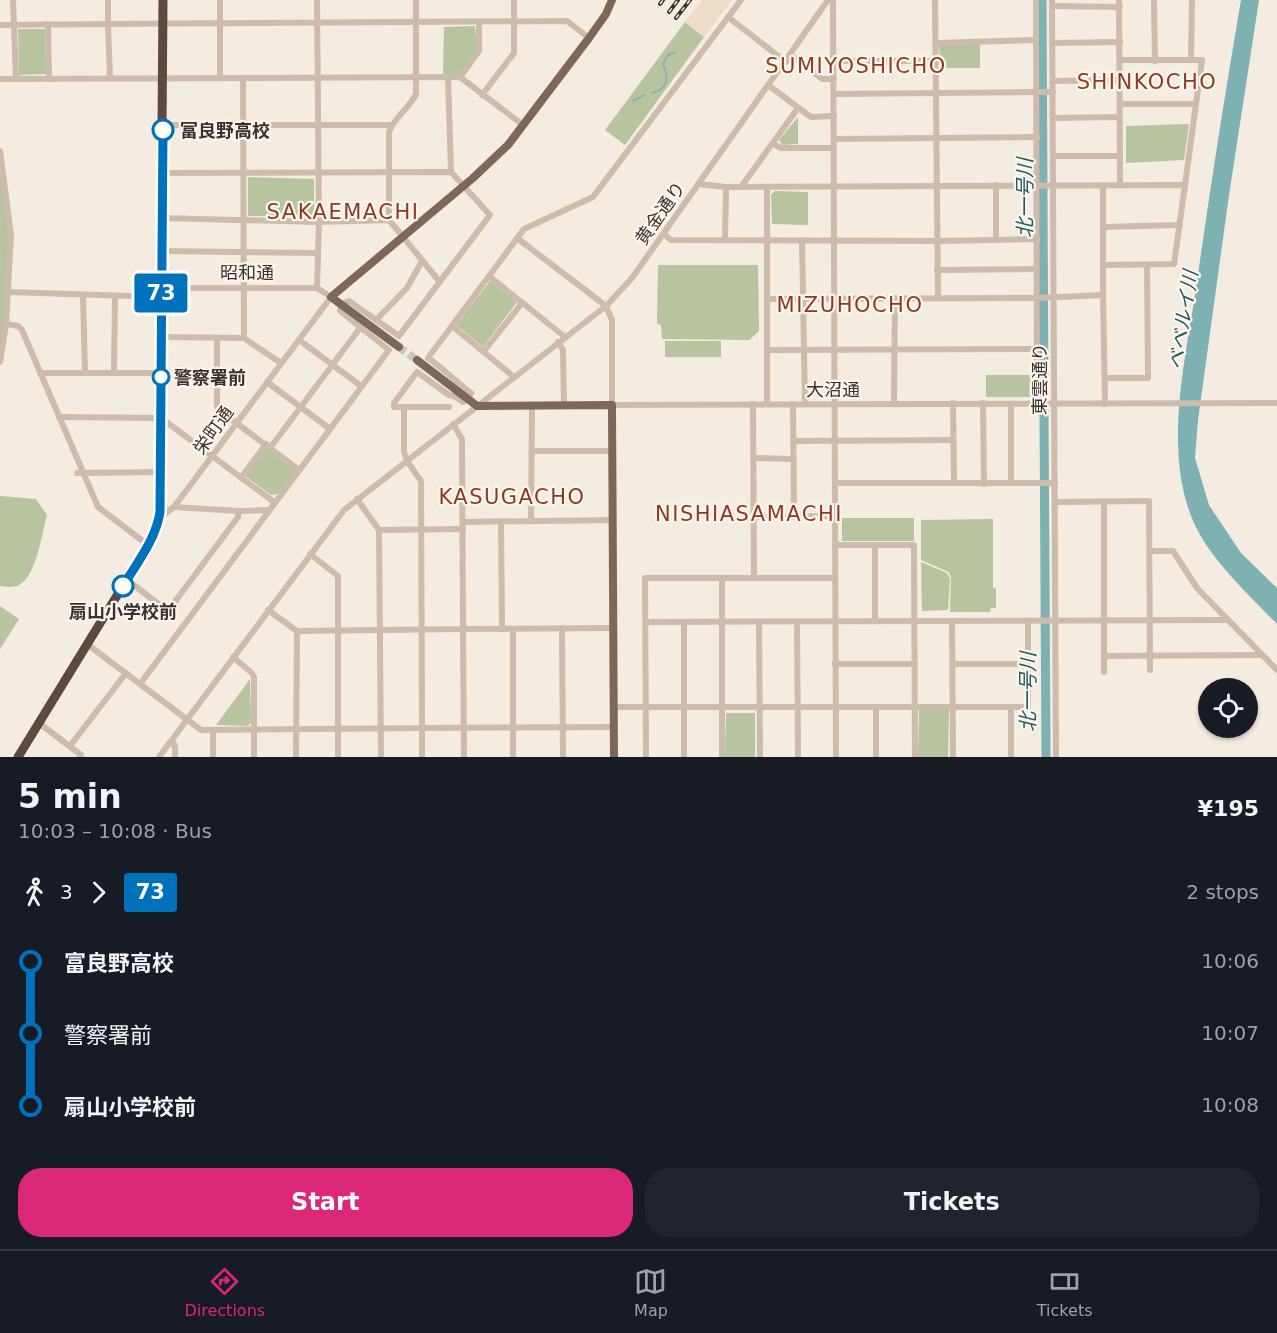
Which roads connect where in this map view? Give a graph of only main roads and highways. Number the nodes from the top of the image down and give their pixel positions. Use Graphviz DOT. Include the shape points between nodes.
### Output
graph roads {
  1 [pos="163,0"];
  2 [pos="612,0"];
  3 [pos="399,346"];
  4 [pos="417,360"];
  5 [pos="18,757"];
  6 [pos="614,757"];
  1 -- 5 [label="highway" via="159,519 127,580"];
  2 -- 3 [label="main road" via="589,38 494,160 331,297"];
  4 -- 6 [label="main road" via="477,406 612,405"];
}
